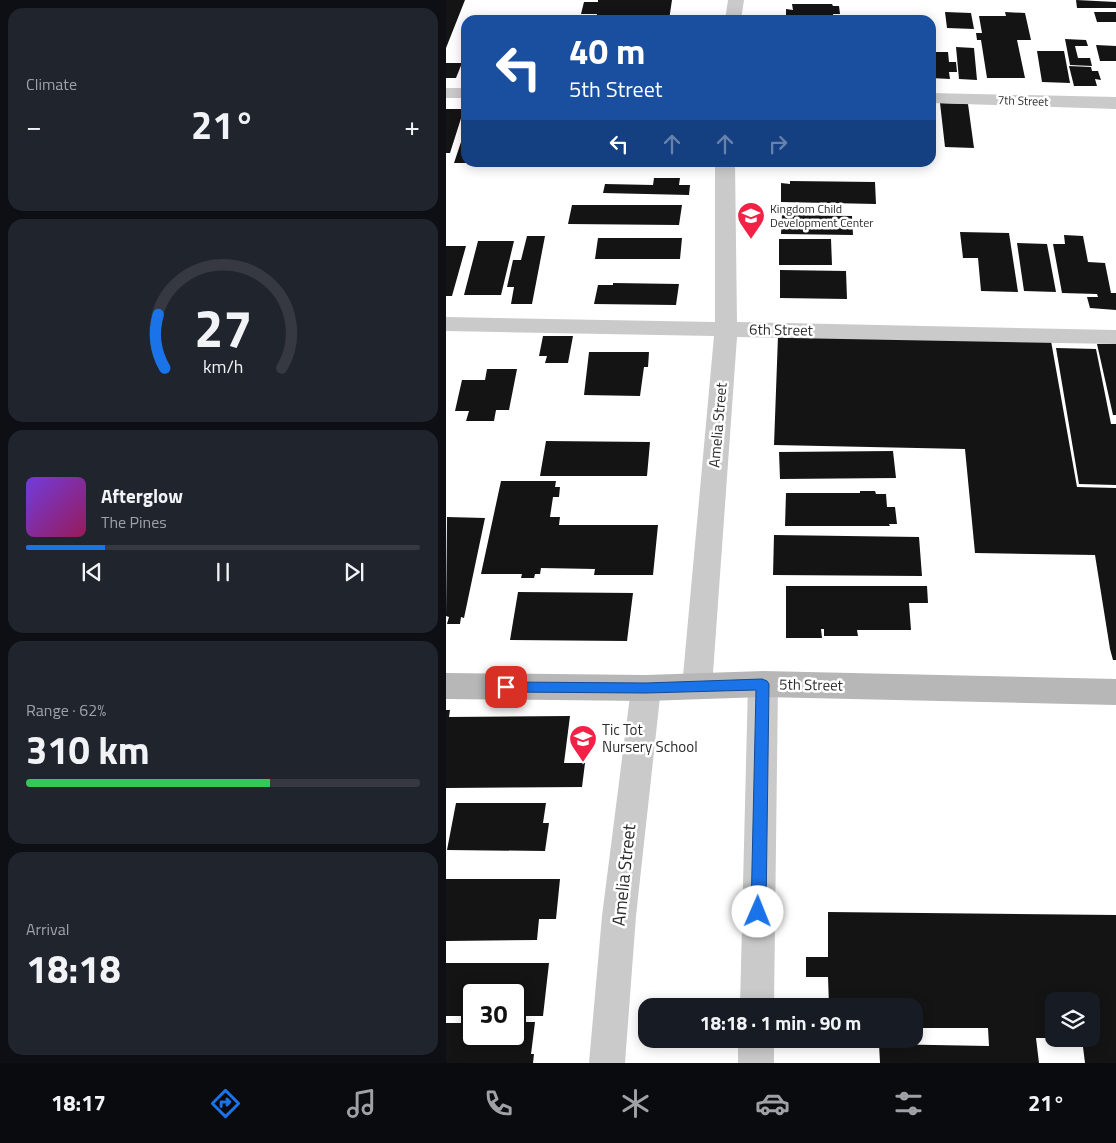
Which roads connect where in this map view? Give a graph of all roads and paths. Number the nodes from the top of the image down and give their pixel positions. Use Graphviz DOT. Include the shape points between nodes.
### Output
graph roads {
  1 [pos="736,0"];
  2 [pos="734,15"];
  3 [pos="446,92"];
  4 [pos="461,93"];
  5 [pos="936,98"];
  6 [pos="1116,103"];
  7 [pos="725,167"];
  8 [pos="446,324"];
  9 [pos="726,329"];
  10 [pos="1116,337"];
  11 [pos="762,684"];
  12 [pos="446,686"];
  13 [pos="697,687"];
  14 [pos="646,688"];
  15 [pos="1116,692"];
  16 [pos="757,998"];
  17 [pos="756,1048"];
  18 [pos="607,1063"];
  19 [pos="756,1063"];
  1 -- 2 [label="street"];
  3 -- 4 [label="street"];
  5 -- 6 [label="street, 7th Street"];
  7 -- 9 [label="street, Amelia Street"];
  8 -- 9 [label="street, 6th Street"];
  9 -- 10 [label="street, 6th Street"];
  9 -- 13 [label="street, Amelia Street"];
  11 -- 13 [label="main road, 5th Street"];
  11 -- 15 [label="main road, 5th Street"];
  11 -- 16 [label="street"];
  12 -- 14 [label="main road, 5th Street"];
  13 -- 14 [label="main road, 5th Street"];
  14 -- 18 [label="street, Amelia Street" via="619,916"];
  17 -- 19 [label="street"];
}
